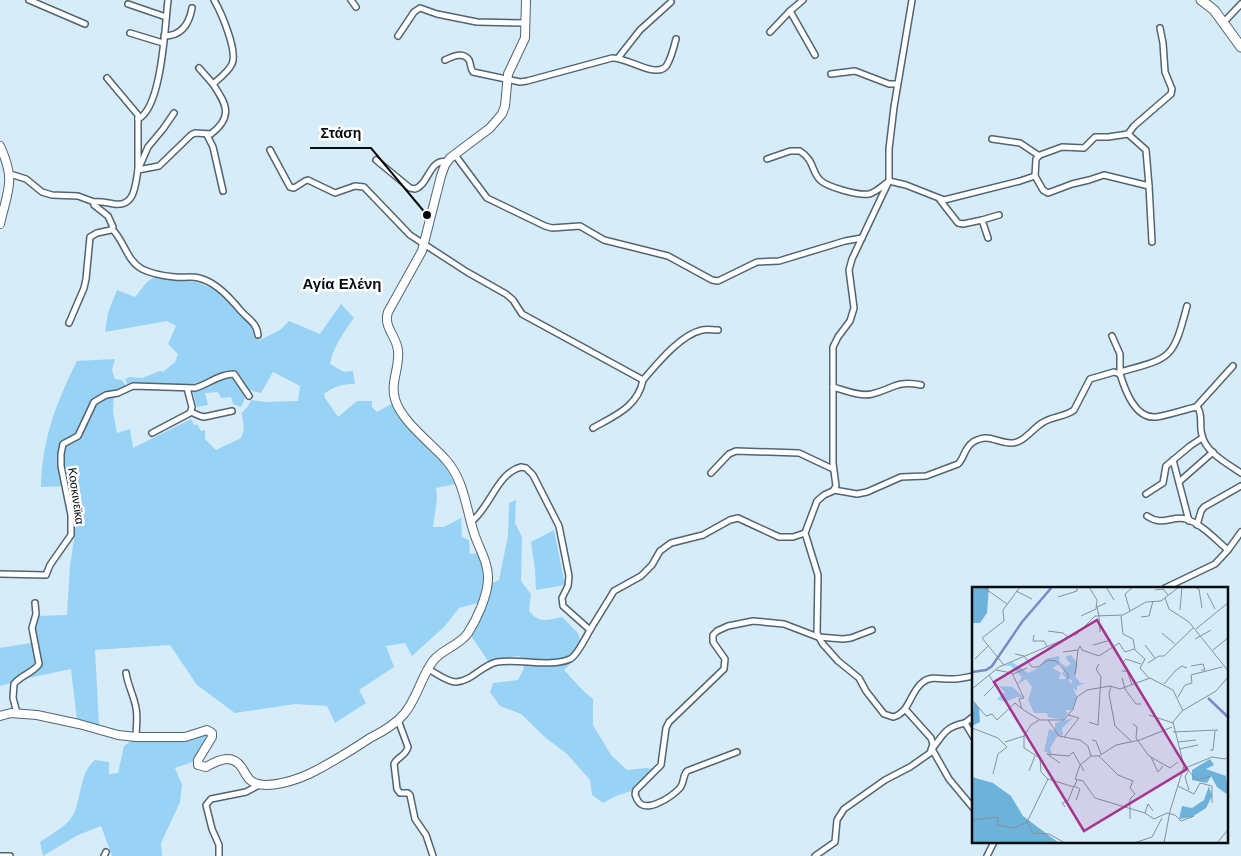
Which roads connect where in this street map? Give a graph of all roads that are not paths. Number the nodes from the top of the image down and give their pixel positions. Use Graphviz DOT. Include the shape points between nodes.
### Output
graph roads {
  1 [pos="29,0"];
  2 [pos="168,0"];
  3 [pos="214,0"];
  4 [pos="351,0"];
  5 [pos="526,0"];
  6 [pos="912,0"];
  7 [pos="1201,0"];
  8 [pos="799,1"];
  9 [pos="671,2"];
  10 [pos="128,4"];
  11 [pos="1241,4"];
  12 [pos="356,7"];
  13 [pos="192,8"];
  14 [pos="790,11"];
  15 [pos="166,17"];
  16 [pos="1224,22"];
  17 [pos="525,23"];
  18 [pos="85,24"];
  19 [pos="1160,28"];
  20 [pos="770,32"];
  21 [pos="130,33"];
  22 [pos="164,36"];
  23 [pos="398,36"];
  24 [pos="676,39"];
  25 [pos="163,43"];
  26 [pos="1241,47"];
  27 [pos="815,55"];
  28 [pos="618,58"];
  29 [pos="445,60"];
  30 [pos="199,68"];
  31 [pos="831,74"];
  32 [pos="107,78"];
  33 [pos="507,79"];
  34 [pos="214,84"];
  35 [pos="897,84"];
  36 [pos="174,113"];
  37 [pos="138,119"];
  38 [pos="207,134"];
  39 [pos="1128,134"];
  40 [pos="992,140"];
  41 [pos="0,146"];
  42 [pos="270,150"];
  43 [pos="455,155"];
  44 [pos="1038,155"];
  45 [pos="767,159"];
  46 [pos="376,160"];
  47 [pos="447,162"];
  48 [pos="138,170"];
  49 [pos="10,174"];
  50 [pos="1035,176"];
  51 [pos="889,181"];
  52 [pos="1149,186"];
  53 [pos="223,190"];
  54 [pos="940,200"];
  55 [pos="94,202"];
  56 [pos="999,215"];
  57 [pos="982,220"];
  58 [pos="0,224"];
  59 [pos="112,229"];
  60 [pos="862,238"];
  61 [pos="988,238"];
  62 [pos="1152,242"];
  63 [pos="424,244"];
  64 [pos="1187,306"];
  65 [pos="69,323"];
  66 [pos="718,330"];
  67 [pos="258,335"];
  68 [pos="1112,336"];
  69 [pos="1233,366"];
  70 [pos="1120,373"];
  71 [pos="643,380"];
  72 [pos="921,385"];
  73 [pos="833,387"];
  74 [pos="187,388"];
  75 [pos="248,396"];
  76 [pos="1196,407"];
  77 [pos="232,411"];
  78 [pos="191,412"];
  79 [pos="593,428"];
  80 [pos="152,433"];
  81 [pos="1202,438"];
  82 [pos="1214,452"];
  83 [pos="1174,460"];
  84 [pos="833,469"];
  85 [pos="711,473"];
  86 [pos="1241,473"];
  87 [pos="1179,482"];
  88 [pos="1241,486"];
  89 [pos="834,490"];
  90 [pos="1146,494"];
  91 [pos="1147,516"];
  92 [pos="1189,521"];
  93 [pos="471,522"];
  94 [pos="1197,526"];
  95 [pos="1241,532"];
  96 [pos="805,533"];
  97 [pos="1228,550"];
  98 [pos="0,574"];
  99 [pos="1167,587"];
  100 [pos="35,603"];
  101 [pos="590,630"];
  102 [pos="872,630"];
  103 [pos="818,637"];
  104 [pos="428,669"];
  105 [pos="126,673"];
  106 [pos="972,676"];
  107 [pos="905,709"];
  108 [pos="17,713"];
  109 [pos="0,716"];
  110 [pos="972,718"];
  111 [pos="398,720"];
  112 [pos="965,723"];
  113 [pos="972,735"];
  114 [pos="136,737"];
  115 [pos="932,749"];
  116 [pos="737,752"];
  117 [pos="259,785"];
  118 [pos="972,807"];
  119 [pos="993,844"];
  120 [pos="0,856"];
  121 [pos="10,856"];
  122 [pos="219,856"];
  123 [pos="432,856"];
  124 [pos="815,856"];
  125 [pos="987,856"];
  1 -- 18 [label="street"];
  2 -- 15 [label="street"];
  3 -- 34 [label="street" via="226,24 234,58"];
  4 -- 12 [label="street"];
  5 -- 17 [label="street"];
  6 -- 35 [label="street"];
  7 -- 16 [label="main road"];
  8 -- 14 [label="street"];
  9 -- 28 [label="street" via="640,30"];
  10 -- 15 [label="street"];
  11 -- 16 [label="street"];
  13 -- 22 [label="street" via="190,18 181,31 174,36"];
  14 -- 20 [label="street"];
  14 -- 27 [label="street"];
  15 -- 22 [label="street"];
  16 -- 26 [label="main road"];
  17 -- 23 [label="street" via="477,22 420,8"];
  17 -- 33 [label="street" via="524,41"];
  19 -- 39 [label="street" via="1165,72 1172,92"];
  21 -- 25 [label="street"];
  22 -- 25 [label="street"];
  24 -- 28 [label="street" via="668,62 661,70 651,70"];
  25 -- 37 [label="street" via="155,96 146,113"];
  28 -- 33 [label="street" via="532,80"];
  29 -- 33 [label="street" via="455,55 462,56 468,58 473,72"];
  30 -- 34 [label="street"];
  31 -- 35 [label="street" via="855,71 888,84"];
  32 -- 37 [label="street"];
  33 -- 43 [label="street" via="502,114 490,128"];
  34 -- 38 [label="street" via="225,103 226,113 214,131"];
  35 -- 51 [label="street"];
  36 -- 48 [label="street" via="148,147"];
  37 -- 48 [label="street"];
  38 -- 48 [label="street" via="192,134 159,166"];
  38 -- 53 [label="street"];
  39 -- 44 [label="street" via="1095,137 1084,148 1062,147"];
  39 -- 52 [label="street" via="1146,150"];
  40 -- 44 [label="street" via="1020,143"];
  41 -- 49 [label="street"];
  42 -- 63 [label="street" via="290,188 308,180 335,192 364,187 401,227"];
  43 -- 47 [label="street"];
  43 -- 60 [label="street" via="487,198 495,203 545,226 580,226 604,240 668,256 712,280 718,281 757,262 779,261"];
  44 -- 50 [label="street"];
  45 -- 51 [label="street" via="800,151 811,162 822,183 864,194"];
  46 -- 47 [label="street" via="415,189 421,186 437,163"];
  47 -- 63 [label="street"];
  48 -- 55 [label="street" via="133,196 127,202"];
  49 -- 55 [label="street" via="26,179 42,192 78,196"];
  49 -- 58 [label="street" via="10,187"];
  50 -- 52 [label="street" via="1048,193 1104,175"];
  50 -- 54 [label="street"];
  51 -- 54 [label="street"];
  51 -- 60 [label="street"];
  52 -- 62 [label="street"];
  54 -- 57 [label="street" via="958,223"];
  55 -- 59 [label="street" via="108,216"];
  56 -- 57 [label="street"];
  57 -- 61 [label="street"];
  59 -- 65 [label="street" via="90,237 84,288"];
  59 -- 67 [label="street" via="137,266 162,275 199,278 210,283 233,300 255,325"];
  60 -- 73 [label="street" via="849,270 854,308 850,321 833,347"];
  63 -- 71 [label="street" via="506,294 529,318"];
  63 -- 93 [label="street" via="386,318 398,351 394,396 405,417 453,469"];
  64 -- 70 [label="street" via="1170,353 1147,365"];
  66 -- 71 [label="street" via="702,330 688,337 672,348"];
  68 -- 70 [label="street" via="1120,354"];
  69 -- 76 [label="street"];
  70 -- 76 [label="street" via="1125,392 1145,415 1155,417"];
  70 -- 89 [label="street" via="1090,379 1074,410 1043,422 1020,441 1011,443 985,438 971,443 958,464 926,476 901,477 857,494"];
  71 -- 79 [label="street" via="640,393 633,401"];
  72 -- 73 [label="street" via="900,384 871,395"];
  73 -- 84 [label="street"];
  74 -- 75 [label="street, Κοσκινεϊκα" via="205,385 225,374 234,374"];
  74 -- 78 [label="street"];
  74 -- 98 [label="street, Κοσκινεϊκα" via="133,386 99,398 90,409 78,436 66,441 62,448 61,466 71,515 70,538 46,575"];
  76 -- 81 [label="street" via="1200,412"];
  77 -- 78 [label="street" via="204,417"];
  78 -- 80 [label="street"];
  81 -- 82 [label="street"];
  81 -- 83 [label="street"];
  82 -- 86 [label="street"];
  82 -- 87 [label="street"];
  83 -- 87 [label="street"];
  83 -- 90 [label="street" via="1165,467 1163,483"];
  84 -- 85 [label="street" via="799,453 736,451 731,452"];
  84 -- 89 [label="street"];
  87 -- 92 [label="street"];
  88 -- 94 [label="street" via="1204,507"];
  89 -- 96 [label="street" via="822,496"];
  91 -- 92 [label="street" via="1157,521"];
  92 -- 94 [label="street"];
  93 -- 101 [label="street" via="514,470 521,467 530,470 561,534 569,576 563,606"];
  93 -- 104 [label="street" via="487,566 487,588 466,636 437,656"];
  94 -- 97 [label="street"];
  95 -- 97 [label="street"];
  96 -- 101 [label="street" via="779,537 738,518 703,536 671,543 660,551 642,576 614,591"];
  96 -- 103 [label="street" via="818,575"];
  97 -- 99 [label="street" via="1215,564"];
  100 -- 108 [label="street" via="32,628 39,664 14,684"];
  101 -- 104 [label="street" via="574,657 568,660 496,662 456,682"];
  102 -- 103 [label="street" via="849,639"];
  103 -- 107 [label="street" via="838,661 859,678 884,714 893,717"];
  103 -- 116 [label="street" via="771,622 739,624 717,631 713,642 725,659 724,668 669,722 661,765 636,790 635,795 643,806 650,807 678,790 688,771"];
  104 -- 111 [label="street" via="407,711"];
  105 -- 114 [label="street" via="136,711"];
  106 -- 107 [label="street" via="926,680 914,692"];
  107 -- 115 [label="street" via="931,738"];
  108 -- 109 [label="street"];
  108 -- 114 [label="street"];
  110 -- 112 [label="street"];
  111 -- 117 [label="street" via="313,772 290,781"];
  111 -- 123 [label="street" via="408,747 394,764 397,789 410,795 415,819 426,835"];
  112 -- 113 [label="street"];
  112 -- 115 [label="street" via="949,728"];
  114 -- 117 [label="street" via="186,737 209,731 212,737 198,765 206,767 232,759 249,779"];
  115 -- 118 [label="street" via="949,779"];
  115 -- 124 [label="street" via="927,756 884,780 844,809 837,820 835,841"];
  117 -- 122 [label="street" via="207,802 212,829 220,848"];
  119 -- 125 [label="street"];
  120 -- 121 [label="street"];
}
